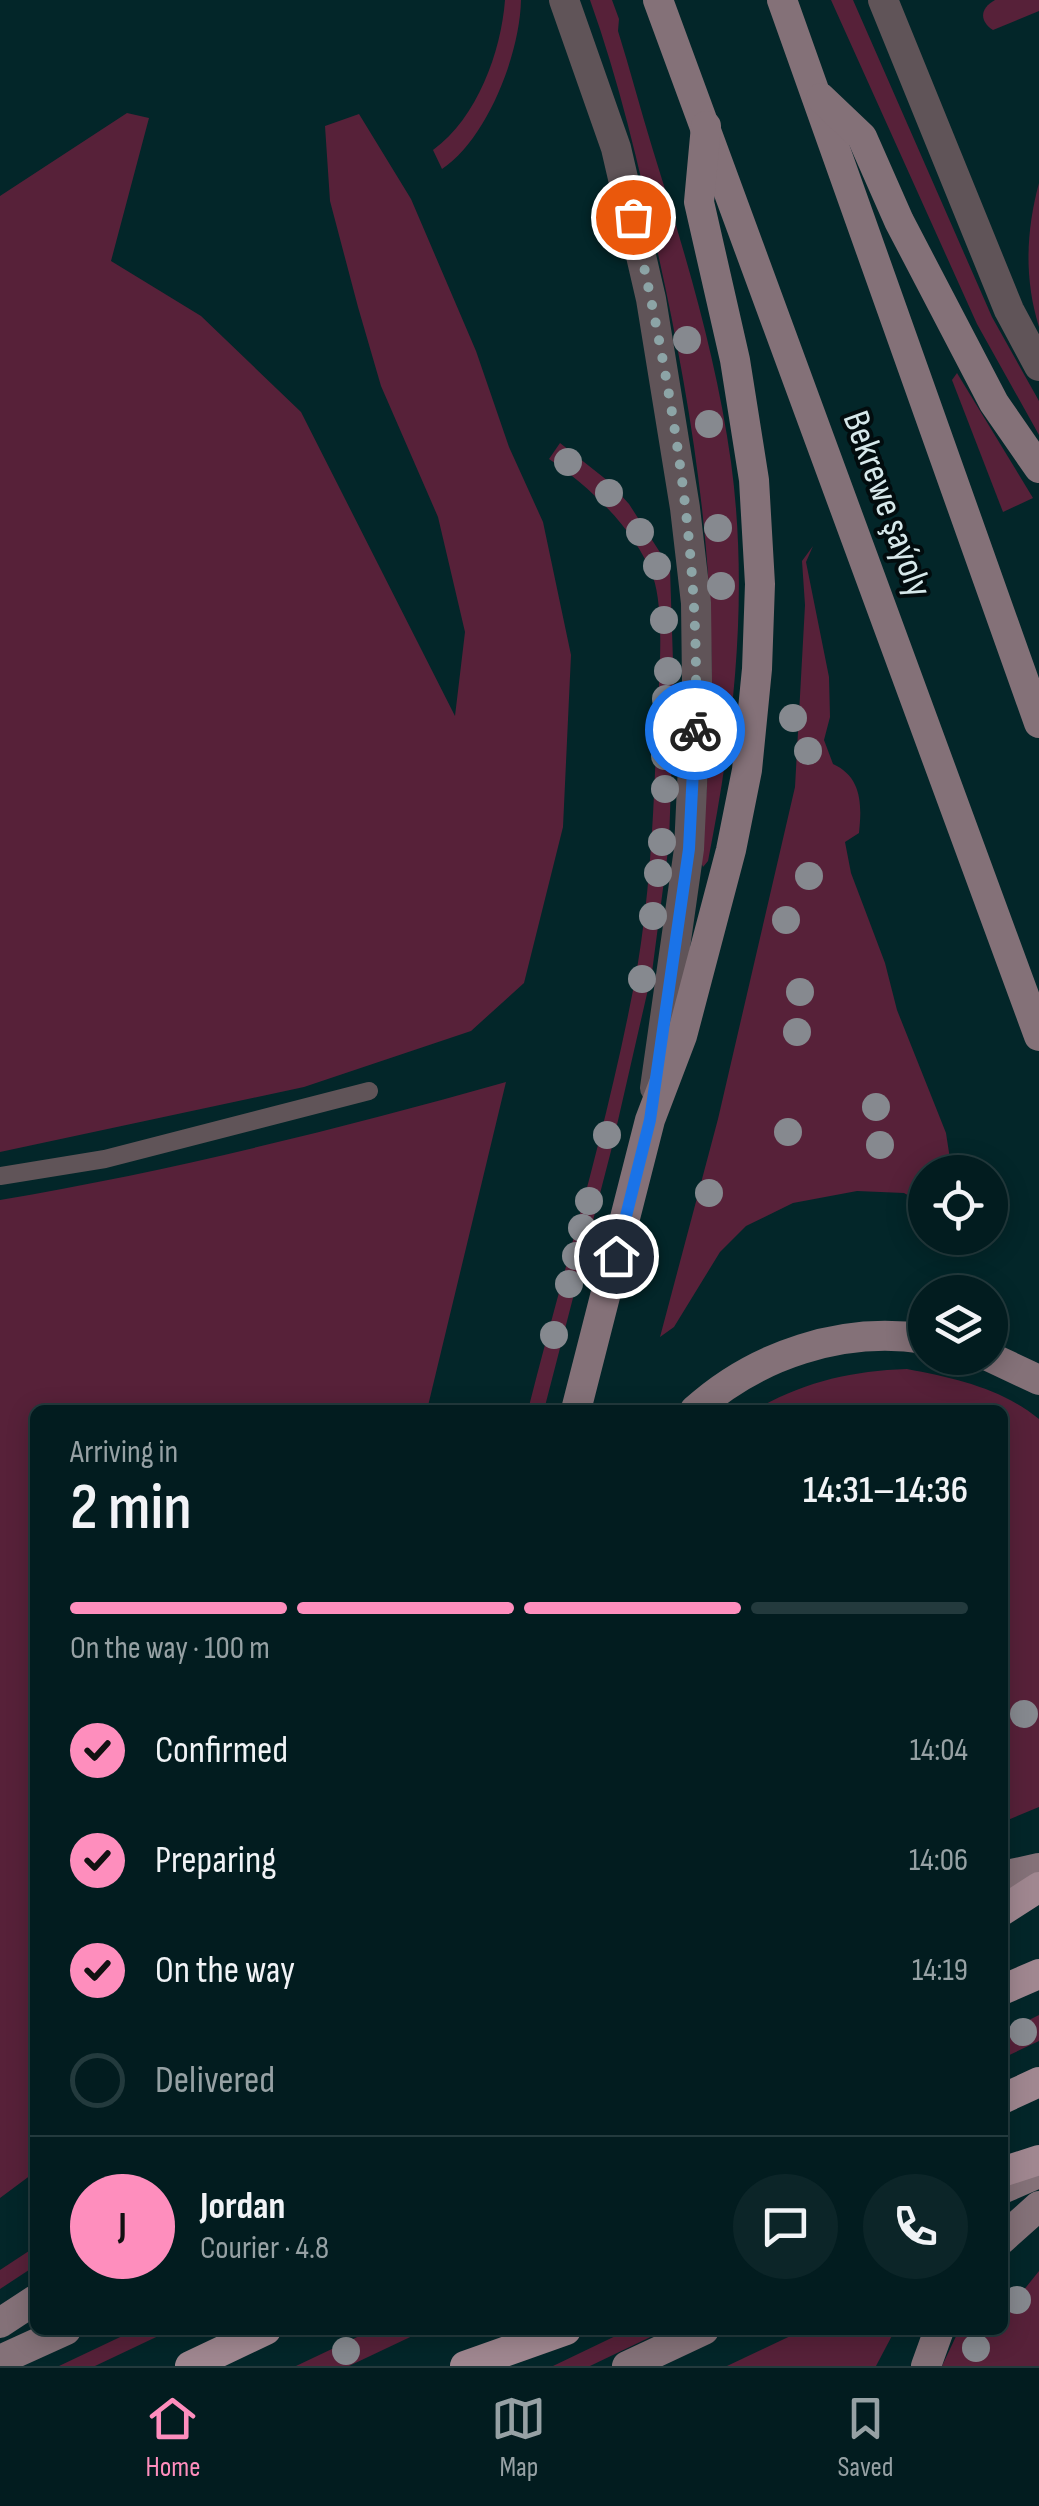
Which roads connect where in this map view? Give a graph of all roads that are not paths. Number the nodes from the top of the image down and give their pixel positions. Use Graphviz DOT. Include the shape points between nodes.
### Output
graph roads {
  1 [pos="564,0"];
  2 [pos="658,0"];
  3 [pos="782,0"];
  4 [pos="883,0"];
  5 [pos="815,92"];
  6 [pos="706,126"];
  7 [pos="1039,366"];
  8 [pos="1039,468"];
  9 [pos="1039,723"];
  10 [pos="1039,1036"];
  11 [pos="369,1091"];
  12 [pos="650,1120"];
  13 [pos="0,1176"];
  14 [pos="908,1338"];
  15 [pos="1008,1365"];
  16 [pos="1039,1380"];
  17 [pos="577,1405"];
  18 [pos="700,1405"];
  19 [pos="1039,1868"];
  20 [pos="1008,1875"];
  21 [pos="1039,1883"];
  22 [pos="1008,1896"];
  23 [pos="1008,1906"];
  24 [pos="1039,1974"];
  25 [pos="1008,1987"];
  26 [pos="1039,2082"];
  27 [pos="1008,2096"];
  28 [pos="1039,2160"];
  29 [pos="1008,2170"];
  30 [pos="1039,2172"];
  31 [pos="1008,2186"];
  32 [pos="1039,2206"];
  33 [pos="1008,2234"];
  34 [pos="30,2303"];
  35 [pos="0,2323"];
  36 [pos="55,2335"];
  37 [pos="255,2335"];
  38 [pos="511,2335"];
  39 [pos="552,2335"];
  40 [pos="693,2335"];
  41 [pos="938,2335"];
  42 [pos="0,2360"];
  43 [pos="190,2366"];
  44 [pos="446,2366"];
  45 [pos="466,2366"];
  46 [pos="628,2366"];
  47 [pos="926,2366"];
  1 -- 12 [label="street" via="616,148 651,299 696,603 689,849"];
  2 -- 6 [label="main road, Bekrewe şaýoly"];
  3 -- 5 [label="main road, Bekrewe şaýoly"];
  4 -- 7 [label="street" via="1009,310"];
  5 -- 8 [label="main road" via="862,137 994,403"];
  5 -- 9 [label="main road, Bekrewe şaýoly"];
  6 -- 10 [label="main road, Bekrewe şaýoly"];
  6 -- 12 [label="main road" via="699,202 754,480 757,669 731,850 682,1036"];
  11 -- 13 [label="lane" via="104,1159"];
  12 -- 17 [label="main road"];
  14 -- 18 [label="main road" via="859,1337 809,1346 766,1362"];
  15 -- 16 [label="main road"];
  19 -- 20 [label="main road"];
  21 -- 22 [label="main road"];
  21 -- 23 [label="main road"];
  24 -- 25 [label="main road"];
  26 -- 27 [label="main road"];
  28 -- 29 [label="main road"];
  30 -- 31 [label="main road"];
  32 -- 33 [label="main road"];
  34 -- 35 [label="main road"];
  36 -- 42 [label="main road"];
  37 -- 43 [label="main road"];
  38 -- 44 [label="main road"];
  39 -- 45 [label="main road"];
  40 -- 46 [label="main road"];
  41 -- 47 [label="main road"];
}
